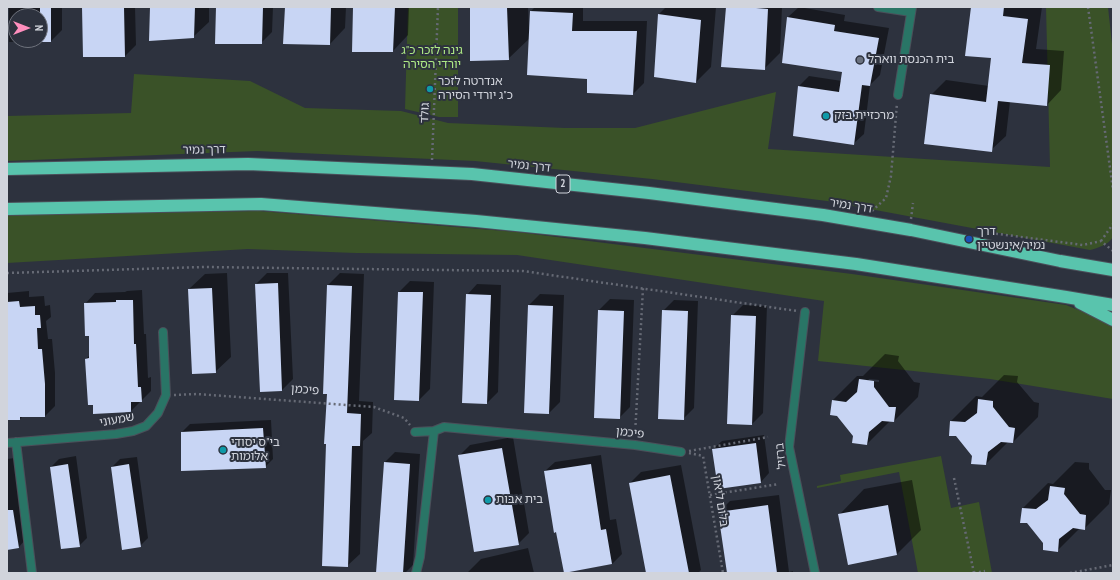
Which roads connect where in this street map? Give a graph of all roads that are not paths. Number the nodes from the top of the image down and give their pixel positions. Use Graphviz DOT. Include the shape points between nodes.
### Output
graph roads {
  1 [pos="878,7"];
  2 [pos="911,10"];
  3 [pos="898,95"];
  4 [pos="7,169"];
  5 [pos="7,209"];
  6 [pos="1113,270"];
  7 [pos="1066,297"];
  8 [pos="1113,305"];
  9 [pos="805,312"];
  10 [pos="1113,320"];
  11 [pos="163,332"];
  12 [pos="434,431"];
  13 [pos="415,432"];
  14 [pos="16,442"];
  15 [pos="7,443"];
  16 [pos="681,452"];
  17 [pos="32,573"];
  18 [pos="416,573"];
  19 [pos="815,573"];
  1 -- 2 [label="street"];
  2 -- 3 [label="street"];
  4 -- 6 [label="highway, דרך נמיר / 2" via="248,164 472,174 823,215"];
  5 -- 7 [label="highway" via="261,204 476,221 645,238 856,264"];
  7 -- 8 [label="highway"];
  7 -- 10 [label="highway"];
  9 -- 19 [label="street, ברזיל" via="789,447"];
  11 -- 14 [label="street, שמעוני" via="166,395 158,413 146,426 116,434"];
  12 -- 13 [label="street, פיכמן"];
  12 -- 16 [label="street, פיכמן" via="444,427"];
  12 -- 18 [label="street"];
  14 -- 15 [label="street, שמעוני"];
  14 -- 17 [label="street"];
}
